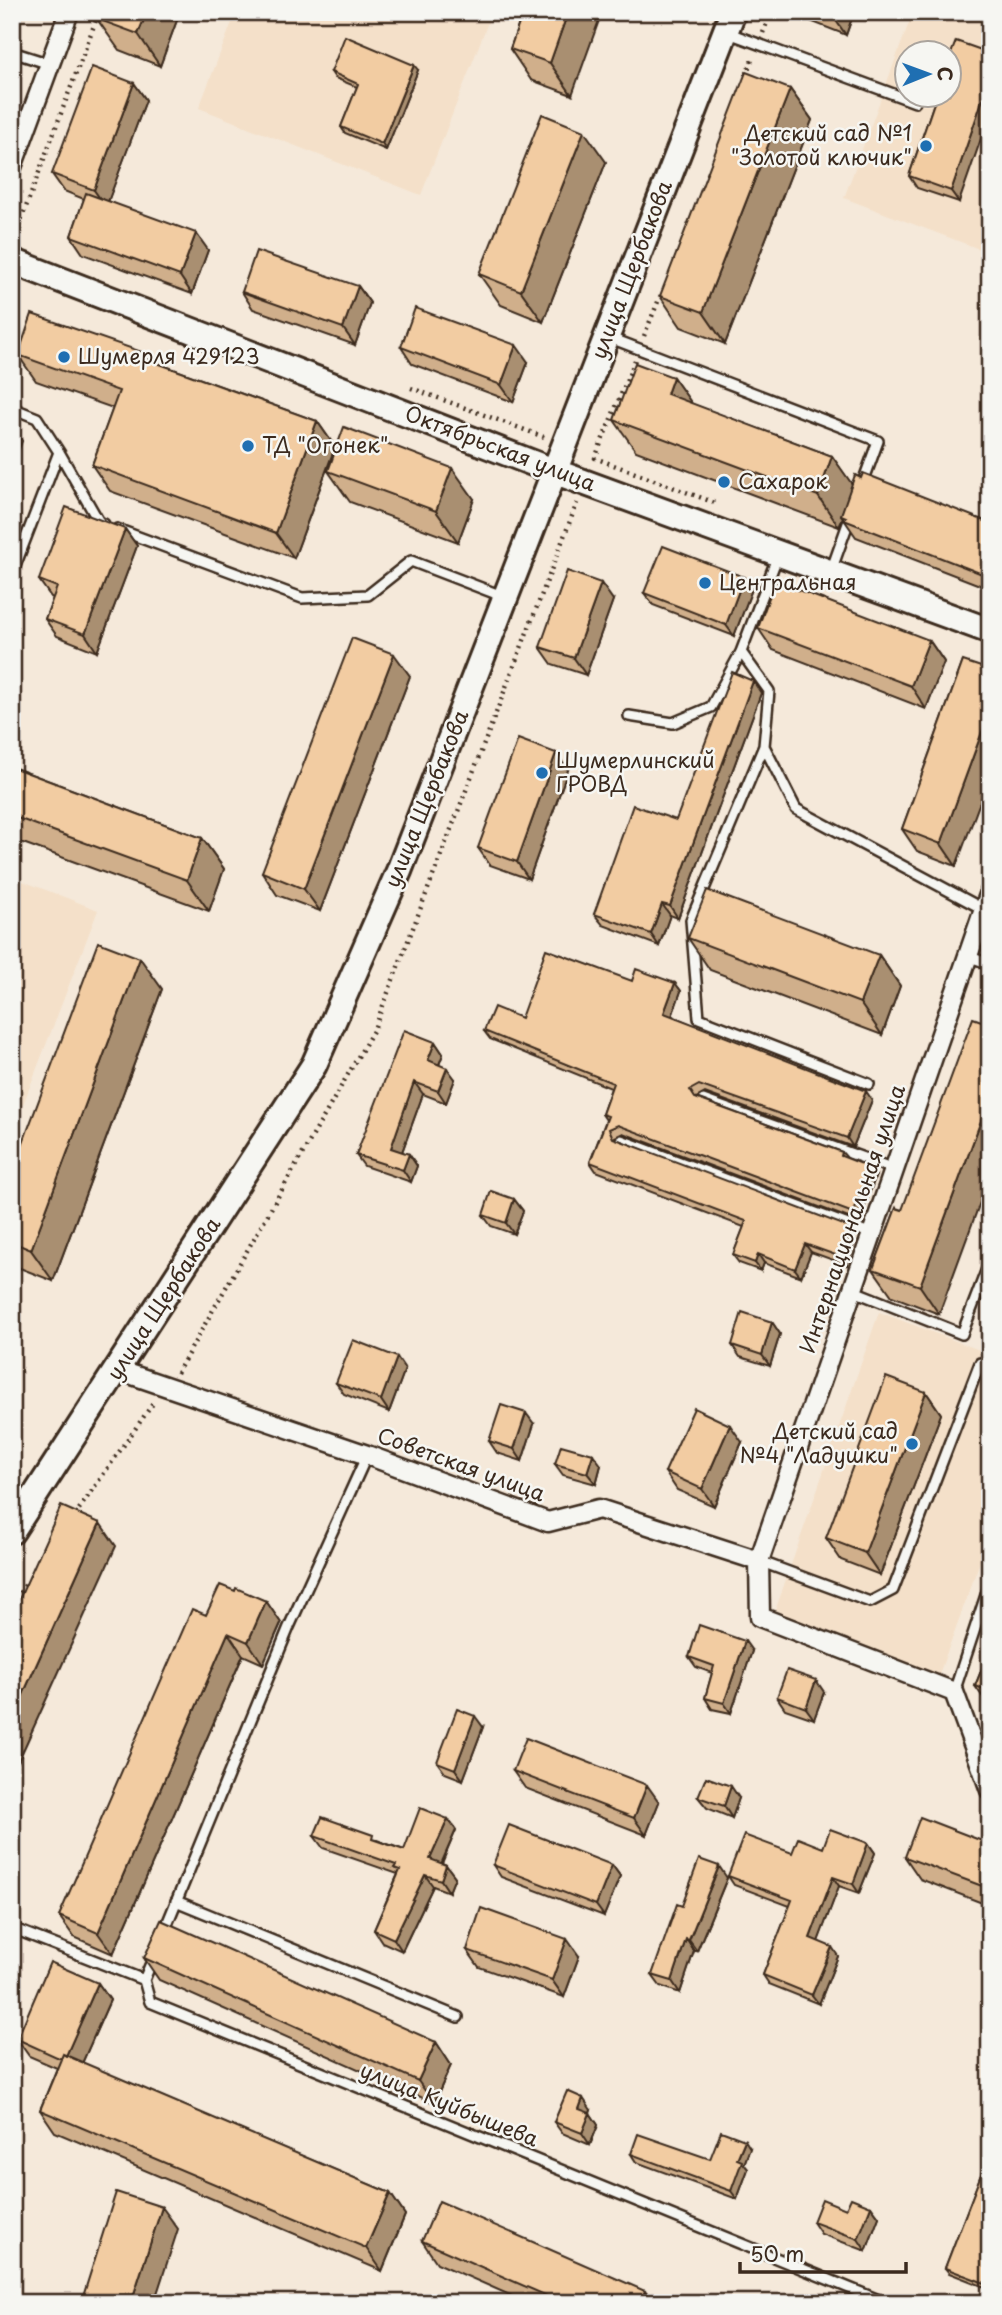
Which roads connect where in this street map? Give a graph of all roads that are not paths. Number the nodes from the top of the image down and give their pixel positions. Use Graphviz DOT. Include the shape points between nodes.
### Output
graph roads {
  1 [pos="69,12"];
  2 [pos="729,22"];
  3 [pos="12,52"];
  4 [pos="50,64"];
  5 [pos="894,93"];
  6 [pos="12,167"];
  7 [pos="12,261"];
  8 [pos="606,336"];
  9 [pos="12,408"];
  10 [pos="59,452"];
  11 [pos="556,472"];
  12 [pos="779,554"];
  13 [pos="830,572"];
  14 [pos="12,574"];
  15 [pos="506,598"];
  16 [pos="990,631"];
  17 [pos="741,652"];
  18 [pos="629,716"];
  19 [pos="764,746"];
  20 [pos="990,892"];
  21 [pos="983,909"];
  22 [pos="965,956"];
  23 [pos="990,964"];
  24 [pos="869,1084"];
  25 [pos="703,1100"];
  26 [pos="621,1140"];
  27 [pos="894,1169"];
  28 [pos="872,1234"];
  29 [pos="990,1261"];
  30 [pos="854,1291"];
  31 [pos="980,1363"];
  32 [pos="118,1370"];
  33 [pos="367,1455"];
  34 [pos="12,1531"];
  35 [pos="759,1560"];
  36 [pos="990,1583"];
  37 [pos="954,1692"];
  38 [pos="990,1790"];
  39 [pos="176,1901"];
  40 [pos="12,1928"];
  41 [pos="144,1980"];
  42 [pos="458,2017"];
  43 [pos="887,2303"];
  1 -- 4 [label="street"];
  2 -- 5 [label="lane"];
  2 -- 8 [label="main road, улица Щербакова"];
  3 -- 4 [label="lane"];
  4 -- 6 [label="street"];
  7 -- 11 [label="main road, Октябрьская улица"];
  8 -- 11 [label="main road, улица Щербакова"];
  8 -- 13 [label="lane" via="878,441"];
  9 -- 10 [label="lane" via="37,418"];
  10 -- 14 [label="lane"];
  10 -- 15 [label="lane" via="99,522 302,598 368,595 411,561"];
  11 -- 12 [label="main road, Октябрьская улица"];
  11 -- 15 [label="main road, улица Щербакова"];
  12 -- 13 [label="main road, Октябрьская улица"];
  12 -- 17 [label="lane"];
  13 -- 16 [label="main road, Октябрьская улица"];
  15 -- 32 [label="main road, улица Щербакова" via="399,871 314,1065"];
  17 -- 18 [label="lane" via="712,706 673,723"];
  17 -- 19 [label="lane" via="769,691"];
  19 -- 21 [label="lane" via="796,809"];
  19 -- 24 [label="lane" via="691,920 699,1018"];
  20 -- 21 [label="street, Интернациональная улица"];
  21 -- 22 [label="street, Интернациональная улица"];
  22 -- 23 [label="lane"];
  22 -- 27 [label="street, Интернациональная улица"];
  25 -- 27 [label="lane"];
  26 -- 28 [label="lane"];
  27 -- 28 [label="street, Интернациональная улица"];
  28 -- 30 [label="street, Интернациональная улица"];
  29 -- 30 [label="lane" via="962,1334"];
  30 -- 35 [label="street, Интернациональная улица"];
  31 -- 35 [label="lane" via="894,1590 870,1602"];
  32 -- 33 [label="street, Советская улица"];
  32 -- 34 [label="main road, улица Щербакова"];
  33 -- 35 [label="street, Советская улица" via="548,1522 599,1508"];
  33 -- 39 [label="lane" via="289,1627"];
  35 -- 37 [label="street" via="760,1617"];
  36 -- 37 [label="lane"];
  37 -- 38 [label="street"];
  39 -- 41 [label="lane"];
  39 -- 42 [label="lane"];
  40 -- 41 [label="lane"];
  41 -- 43 [label="lane, улица Куйбышева" via="150,2002"];
}
